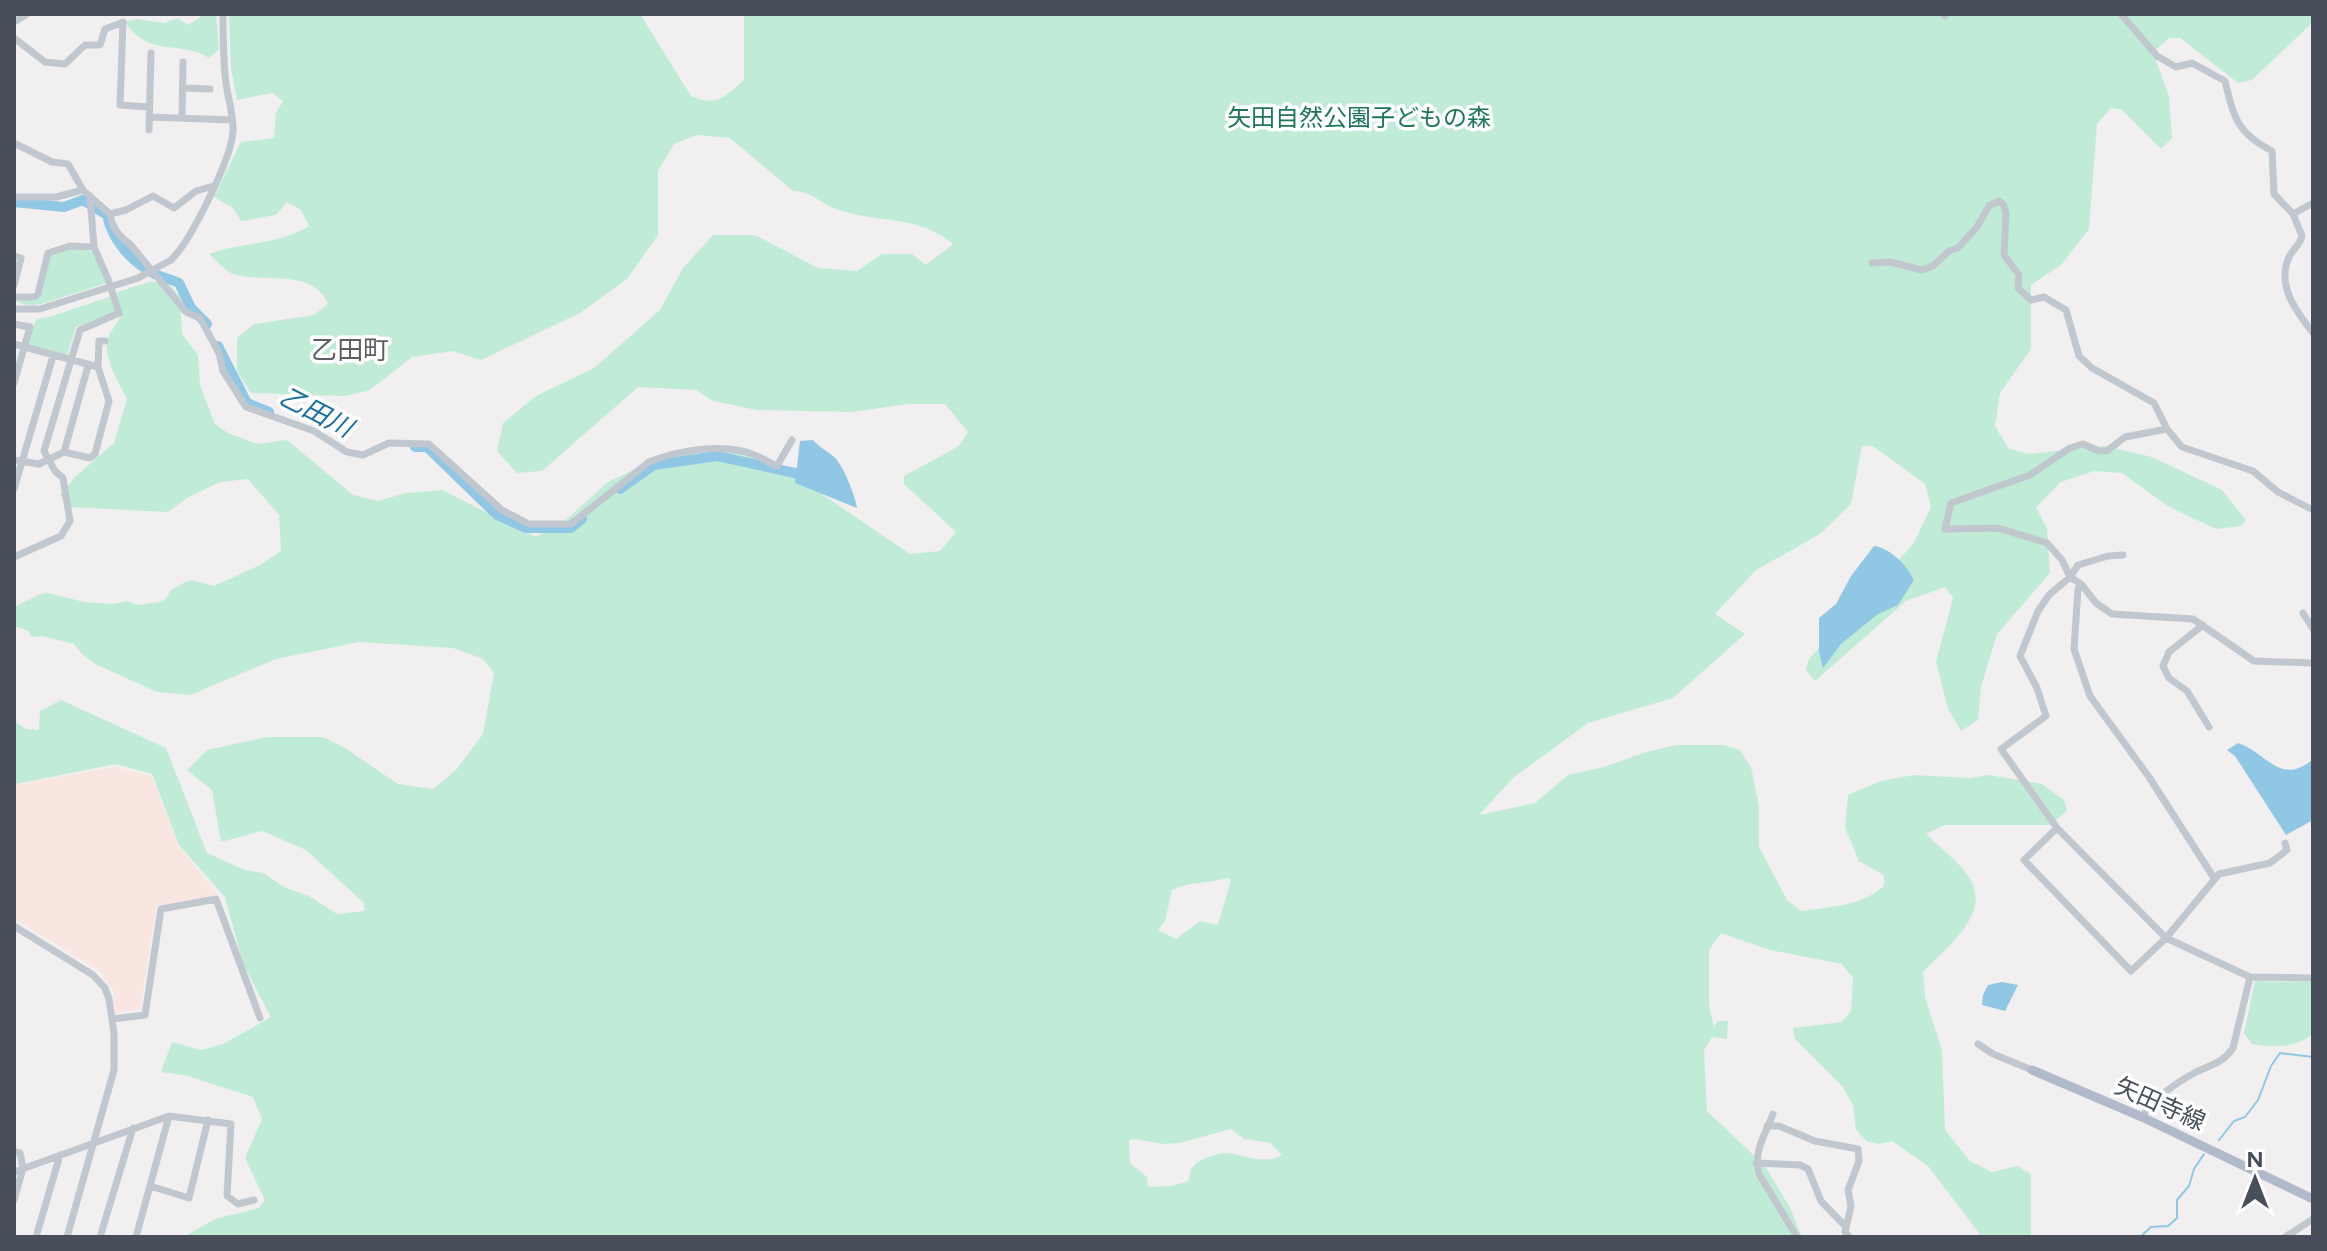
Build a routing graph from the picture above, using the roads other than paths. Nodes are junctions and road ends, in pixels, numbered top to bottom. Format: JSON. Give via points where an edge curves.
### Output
{"nodes":[{"id":1,"x":27,"y":14,"type":"edge"},
{"id":2,"x":223,"y":14,"type":"edge"},
{"id":3,"x":2121,"y":14,"type":"edge"},
{"id":4,"x":14,"y":22,"type":"edge"},
{"id":5,"x":14,"y":38,"type":"edge"},
{"id":6,"x":151,"y":53,"type":"dead end"},
{"id":7,"x":183,"y":62,"type":"dead end"},
{"id":8,"x":183,"y":88,"type":"junction"},
{"id":9,"x":210,"y":89,"type":"dead end"},
{"id":10,"x":149,"y":107,"type":"junction"},
{"id":11,"x":149,"y":117,"type":"junction"},
{"id":12,"x":182,"y":118,"type":"junction"},
{"id":13,"x":232,"y":120,"type":"junction"},
{"id":14,"x":149,"y":130,"type":"dead end"},
{"id":15,"x":14,"y":143,"type":"edge"},
{"id":16,"x":213,"y":186,"type":"junction"},
{"id":17,"x":14,"y":197,"type":"edge"},
{"id":18,"x":88,"y":198,"type":"junction"},
{"id":19,"x":2313,"y":203,"type":"edge"},
{"id":20,"x":110,"y":214,"type":"junction"},
{"id":21,"x":2293,"y":214,"type":"junction"},
{"id":22,"x":94,"y":247,"type":"junction"},
{"id":23,"x":14,"y":256,"type":"edge"},
{"id":24,"x":1872,"y":263,"type":"dead end"},
{"id":25,"x":14,"y":285,"type":"edge"},
{"id":26,"x":14,"y":297,"type":"edge"},
{"id":27,"x":14,"y":309,"type":"edge"},
{"id":28,"x":14,"y":324,"type":"edge"},
{"id":29,"x":2313,"y":333,"type":"edge"},
{"id":30,"x":105,"y":341,"type":"dead end"},
{"id":31,"x":14,"y":344,"type":"edge"},
{"id":32,"x":24,"y":348,"type":"junction"},
{"id":33,"x":53,"y":356,"type":"junction"},
{"id":34,"x":71,"y":361,"type":"junction"},
{"id":35,"x":88,"y":366,"type":"junction"},
{"id":36,"x":98,"y":367,"type":"junction"},
{"id":37,"x":14,"y":383,"type":"edge"},
{"id":38,"x":2167,"y":429,"type":"junction"},
{"id":39,"x":792,"y":440,"type":"dead end"},
{"id":40,"x":64,"y":452,"type":"junction"},
{"id":41,"x":18,"y":461,"type":"edge"},
{"id":42,"x":14,"y":489,"type":"edge"},
{"id":43,"x":2313,"y":510,"type":"edge"},
{"id":44,"x":2123,"y":555,"type":"dead end"},
{"id":45,"x":14,"y":557,"type":"edge"},
{"id":46,"x":2070,"y":577,"type":"junction"},
{"id":47,"x":2081,"y":584,"type":"junction"},
{"id":48,"x":2303,"y":613,"type":"dead end"},
{"id":49,"x":2203,"y":625,"type":"junction"},
{"id":50,"x":2313,"y":629,"type":"edge"},
{"id":51,"x":2313,"y":663,"type":"edge"},
{"id":52,"x":2209,"y":727,"type":"dead end"},
{"id":53,"x":2057,"y":828,"type":"junction"},
{"id":54,"x":2285,"y":843,"type":"dead end"},
{"id":55,"x":2214,"y":878,"type":"junction"},
{"id":56,"x":14,"y":926,"type":"edge"},
{"id":57,"x":2166,"y":938,"type":"junction"},
{"id":58,"x":2250,"y":977,"type":"junction"},
{"id":59,"x":2313,"y":978,"type":"edge"},
{"id":60,"x":260,"y":1018,"type":"dead end"},
{"id":61,"x":112,"y":1019,"type":"junction"},
{"id":62,"x":1978,"y":1044,"type":"dead end"},
{"id":63,"x":2032,"y":1070,"type":"joint"},
{"id":64,"x":1773,"y":1114,"type":"dead end"},
{"id":65,"x":169,"y":1116,"type":"junction"},
{"id":66,"x":2142,"y":1117,"type":"junction"},
{"id":67,"x":208,"y":1120,"type":"junction"},
{"id":68,"x":1767,"y":1126,"type":"junction"},
{"id":69,"x":133,"y":1128,"type":"junction"},
{"id":70,"x":95,"y":1141,"type":"junction"},
{"id":71,"x":14,"y":1151,"type":"edge"},
{"id":72,"x":60,"y":1155,"type":"junction"},
{"id":73,"x":1756,"y":1163,"type":"junction"},
{"id":74,"x":18,"y":1170,"type":"edge"},
{"id":75,"x":150,"y":1186,"type":"junction"},
{"id":76,"x":14,"y":1199,"type":"edge"},
{"id":77,"x":2313,"y":1199,"type":"edge"},
{"id":78,"x":254,"y":1200,"type":"dead end"},
{"id":79,"x":2313,"y":1219,"type":"edge"},
{"id":80,"x":1847,"y":1231,"type":"edge"},
{"id":81,"x":36,"y":1237,"type":"edge"},
{"id":82,"x":67,"y":1237,"type":"edge"},
{"id":83,"x":100,"y":1237,"type":"edge"},
{"id":84,"x":136,"y":1237,"type":"edge"},
{"id":85,"x":1797,"y":1237,"type":"edge"},
{"id":86,"x":2285,"y":1237,"type":"edge"}],
"edges":[{"from":1,"to":4,"type":"street"},
{"from":2,"to":13,"type":"street"},
{"from":3,"to":21,"type":"street","via":[[2157,56],[2176,67],[2192,63],[2225,81],[2240,126],[2250,139],[2272,151],[2274,194]]},
{"from":5,"to":10,"type":"street","via":[[45,62],[65,64],[85,45],[100,45],[105,29],[122,23],[120,105]]},
{"from":6,"to":10,"type":"street"},
{"from":7,"to":8,"type":"street"},
{"from":8,"to":9,"type":"street"},
{"from":8,"to":12,"type":"street"},
{"from":10,"to":11,"type":"street"},
{"from":11,"to":12,"type":"street"},
{"from":11,"to":14,"type":"street"},
{"from":12,"to":13,"type":"street"},
{"from":13,"to":16,"type":"street","via":[[229,151]]},
{"from":15,"to":18,"type":"street","via":[[68,164]]},
{"from":16,"to":20,"type":"street","via":[[174,208],[153,196]]},
{"from":16,"to":27,"type":"street","bridge":true,"via":[[189,237],[171,260],[138,278],[40,309]]},
{"from":17,"to":18,"type":"street"},
{"from":18,"to":20,"type":"street"},
{"from":18,"to":22,"type":"street"},
{"from":19,"to":21,"type":"street"},
{"from":20,"to":39,"type":"street","via":[[120,237],[186,312],[200,318],[246,407],[314,431],[347,452],[363,455],[389,443],[429,444],[502,510],[529,524],[571,524],[649,462],[664,456],[713,448],[744,451],[777,466]]},
{"from":21,"to":29,"type":"street","via":[[2302,236],[2288,259],[2286,285],[2296,312]]},
{"from":22,"to":26,"type":"street","via":[[52,251],[38,294]]},
{"from":22,"to":34,"type":"street","bridge":true,"via":[[119,313],[80,330]]},
{"from":23,"to":25,"type":"street","via":[[21,258]]},
{"from":24,"to":38,"type":"street","via":[[1922,270],[1933,266],[1958,248],[1989,206],[1999,201],[2006,213],[2004,255],[2019,275],[2018,288],[2031,300],[2044,297],[2066,310],[2079,356],[2154,403]]},
{"from":28,"to":32,"type":"street","via":[[30,327]]},
{"from":30,"to":36,"type":"street","via":[[97,348]]},
{"from":31,"to":32,"type":"street"},
{"from":32,"to":33,"type":"street"},
{"from":32,"to":37,"type":"street"},
{"from":33,"to":34,"type":"street"},
{"from":33,"to":41,"type":"street"},
{"from":34,"to":35,"type":"street"},
{"from":34,"to":45,"type":"street","via":[[44,451],[63,478],[70,521],[61,536]]},
{"from":35,"to":36,"type":"street"},
{"from":35,"to":40,"type":"street"},
{"from":36,"to":40,"type":"street","via":[[109,401],[95,454],[85,458]]},
{"from":38,"to":43,"type":"street","via":[[2182,447],[2253,471]]},
{"from":38,"to":46,"type":"street","via":[[2125,437],[2107,451],[2083,444],[2070,448],[2030,475],[1951,503],[1945,529],[2019,532],[2047,543]]},
{"from":40,"to":41,"type":"street","bridge":true,"via":[[39,464]]},
{"from":41,"to":42,"type":"street"},
{"from":44,"to":46,"type":"street","via":[[2078,565]]},
{"from":46,"to":47,"type":"street"},
{"from":46,"to":53,"type":"street","via":[[2038,611],[2020,656],[2046,716],[2001,749]]},
{"from":47,"to":49,"type":"street","via":[[2112,614],[2187,618]]},
{"from":47,"to":55,"type":"street","via":[[2074,649],[2090,696]]},
{"from":48,"to":50,"type":"street"},
{"from":49,"to":51,"type":"street","via":[[2254,661]]},
{"from":49,"to":52,"type":"street","via":[[2169,652],[2163,666],[2187,691]]},
{"from":53,"to":57,"type":"street"},
{"from":53,"to":57,"type":"street","via":[[2024,860],[2131,971]]},
{"from":54,"to":55,"type":"street","via":[[2287,850],[2270,863]]},
{"from":55,"to":57,"type":"street"},
{"from":56,"to":61,"type":"street","via":[[100,981]]},
{"from":57,"to":58,"type":"street"},
{"from":58,"to":59,"type":"street"},
{"from":58,"to":66,"type":"street","via":[[2227,1058],[2151,1102]]},
{"from":60,"to":61,"type":"street","via":[[216,899],[161,909],[145,1015]]},
{"from":61,"to":70,"type":"street","via":[[114,1070]]},
{"from":62,"to":63,"type":"street"},
{"from":63,"to":66,"type":"main road","name":"矢田寺線"},
{"from":64,"to":68,"type":"street"},
{"from":65,"to":67,"type":"street"},
{"from":65,"to":69,"type":"street"},
{"from":65,"to":75,"type":"street"},
{"from":66,"to":77,"type":"main road","name":"矢田寺線"},
{"from":67,"to":75,"type":"street","via":[[189,1198]]},
{"from":67,"to":78,"type":"street","via":[[231,1124],[227,1196],[238,1204]]},
{"from":68,"to":73,"type":"street"},
{"from":68,"to":80,"type":"street","via":[[1858,1149],[1848,1190]]},
{"from":69,"to":70,"type":"street"},
{"from":69,"to":83,"type":"street"},
{"from":70,"to":72,"type":"street"},
{"from":70,"to":82,"type":"street"},
{"from":71,"to":74,"type":"street","via":[[20,1153]]},
{"from":72,"to":74,"type":"street"},
{"from":72,"to":81,"type":"street"},
{"from":73,"to":80,"type":"street","via":[[1808,1169],[1821,1201]]},
{"from":73,"to":85,"type":"street"},
{"from":74,"to":76,"type":"street"},
{"from":75,"to":84,"type":"street"},
{"from":79,"to":86,"type":"street"}]}
